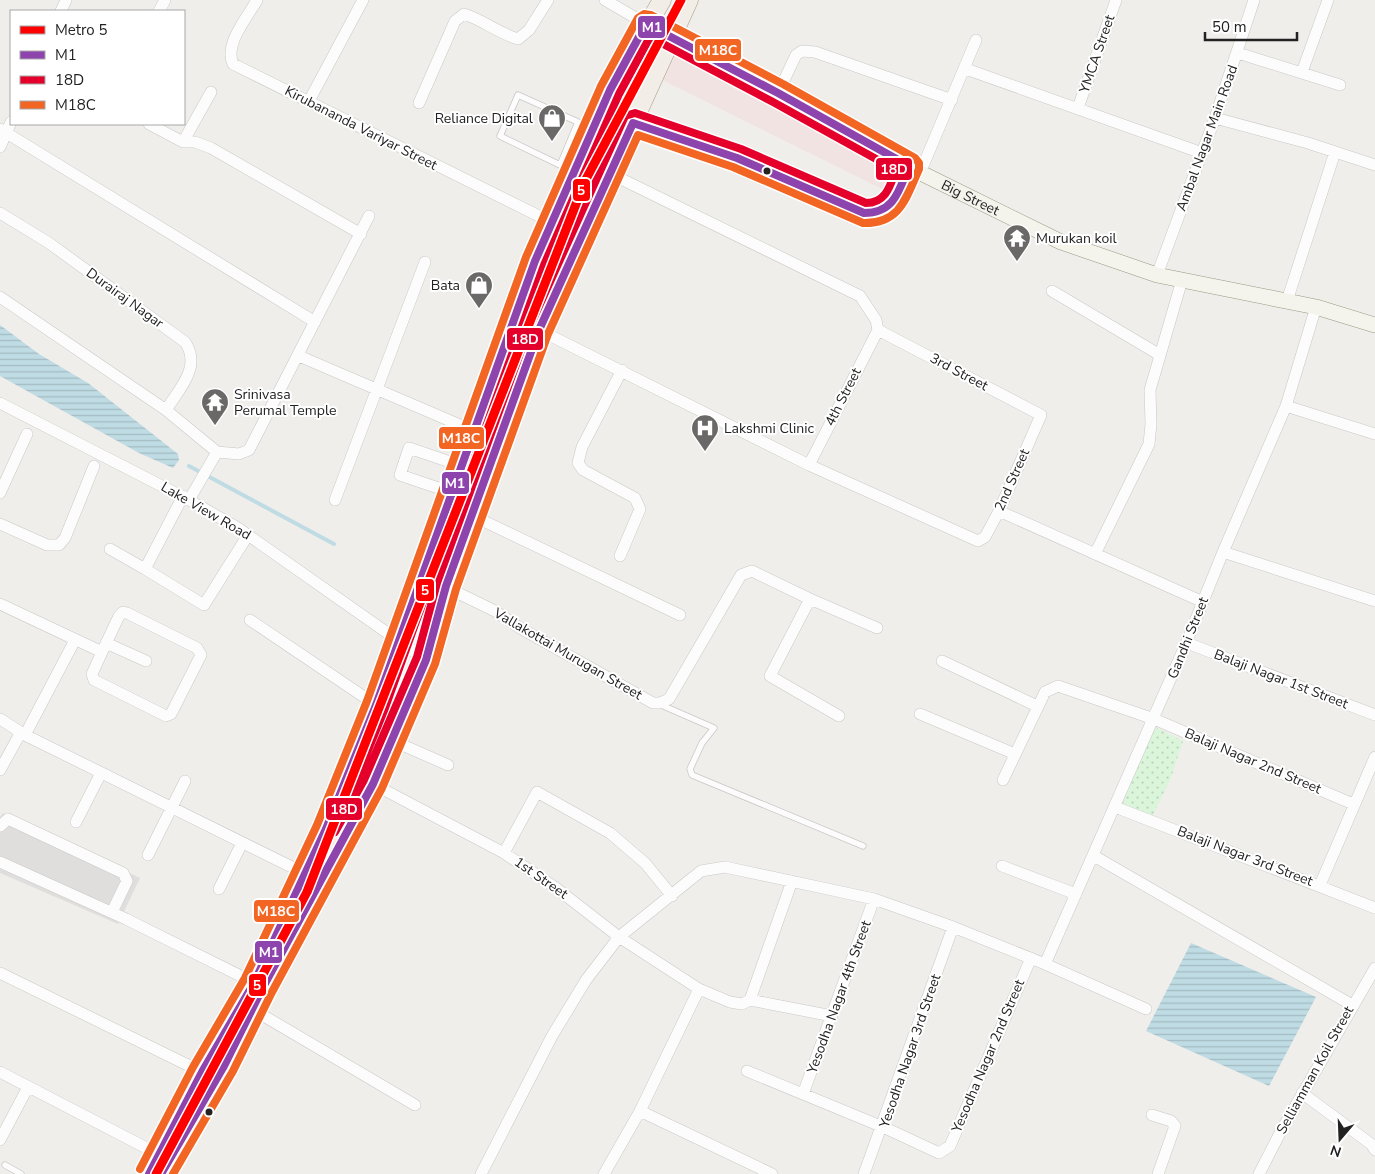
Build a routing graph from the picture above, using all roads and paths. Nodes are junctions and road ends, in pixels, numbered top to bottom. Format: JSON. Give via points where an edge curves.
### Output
{"nodes":[{"id":1,"x":257,"y":0,"type":"edge"},
{"id":2,"x":363,"y":0,"type":"edge"},
{"id":3,"x":548,"y":0,"type":"edge"},
{"id":4,"x":605,"y":0,"type":"edge"},
{"id":5,"x":662,"y":0,"type":"edge"},
{"id":6,"x":688,"y":0,"type":"edge"},
{"id":7,"x":1116,"y":0,"type":"edge"},
{"id":8,"x":1254,"y":0,"type":"edge"},
{"id":9,"x":1328,"y":0,"type":"edge"},
{"id":10,"x":646,"y":24,"type":"junction"},
{"id":11,"x":670,"y":37,"type":"junction"},
{"id":12,"x":976,"y":40,"type":"dead end"},
{"id":13,"x":1238,"y":53,"type":"junction"},
{"id":14,"x":966,"y":69,"type":"junction"},
{"id":15,"x":1302,"y":72,"type":"junction"},
{"id":16,"x":1340,"y":85,"type":"dead end"},
{"id":17,"x":210,"y":92,"type":"dead end"},
{"id":18,"x":778,"y":93,"type":"junction"},
{"id":19,"x":952,"y":100,"type":"junction"},
{"id":20,"x":310,"y":102,"type":"junction"},
{"id":21,"x":419,"y":103,"type":"dead end"},
{"id":22,"x":1078,"y":108,"type":"junction"},
{"id":23,"x":1215,"y":118,"type":"junction"},
{"id":24,"x":633,"y":122,"type":"junction"},
{"id":25,"x":151,"y":125,"type":"edge"},
{"id":26,"x":3,"y":132,"type":"edge"},
{"id":27,"x":183,"y":142,"type":"junction"},
{"id":28,"x":0,"y":147,"type":"edge"},
{"id":29,"x":1335,"y":152,"type":"junction"},
{"id":30,"x":1202,"y":153,"type":"junction"},
{"id":31,"x":574,"y":155,"type":"junction"},
{"id":32,"x":1375,"y":165,"type":"edge"},
{"id":33,"x":914,"y":170,"type":"junction"},
{"id":34,"x":611,"y":174,"type":"junction"},
{"id":35,"x":0,"y":213,"type":"edge"},
{"id":36,"x":369,"y":216,"type":"dead end"},
{"id":37,"x":553,"y":223,"type":"junction"},
{"id":38,"x":361,"y":234,"type":"junction"},
{"id":39,"x":425,"y":262,"type":"dead end"},
{"id":40,"x":1158,"y":275,"type":"junction"},
{"id":41,"x":1182,"y":280,"type":"junction"},
{"id":42,"x":1052,"y":291,"type":"dead end"},
{"id":43,"x":0,"y":297,"type":"edge"},
{"id":44,"x":1287,"y":301,"type":"junction"},
{"id":45,"x":1316,"y":307,"type":"junction"},
{"id":46,"x":315,"y":322,"type":"junction"},
{"id":47,"x":1375,"y":325,"type":"edge"},
{"id":48,"x":539,"y":330,"type":"junction"},
{"id":49,"x":878,"y":330,"type":"junction"},
{"id":50,"x":1160,"y":355,"type":"junction"},
{"id":51,"x":299,"y":356,"type":"junction"},
{"id":52,"x":622,"y":370,"type":"junction"},
{"id":53,"x":378,"y":389,"type":"junction"},
{"id":54,"x":0,"y":403,"type":"edge"},
{"id":55,"x":1286,"y":406,"type":"junction"},
{"id":56,"x":166,"y":410,"type":"junction"},
{"id":57,"x":1041,"y":415,"type":"joint"},
{"id":58,"x":474,"y":431,"type":"junction"},
{"id":59,"x":27,"y":434,"type":"dead end"},
{"id":60,"x":1375,"y":434,"type":"edge"},
{"id":61,"x":214,"y":455,"type":"junction"},
{"id":62,"x":809,"y":465,"type":"junction"},
{"id":63,"x":94,"y":466,"type":"dead end"},
{"id":64,"x":462,"y":466,"type":"junction"},
{"id":65,"x":0,"y":493,"type":"edge"},
{"id":66,"x":453,"y":493,"type":"junction"},
{"id":67,"x":188,"y":495,"type":"junction"},
{"id":68,"x":335,"y":500,"type":"dead end"},
{"id":69,"x":998,"y":511,"type":"junction"},
{"id":70,"x":471,"y":516,"type":"junction"},
{"id":71,"x":0,"y":524,"type":"edge"},
{"id":72,"x":248,"y":535,"type":"junction"},
{"id":73,"x":110,"y":549,"type":"dead end"},
{"id":74,"x":1223,"y":552,"type":"junction"},
{"id":75,"x":1095,"y":554,"type":"junction"},
{"id":76,"x":620,"y":556,"type":"dead end"},
{"id":77,"x":145,"y":569,"type":"junction"},
{"id":78,"x":423,"y":576,"type":"junction"},
{"id":79,"x":446,"y":586,"type":"junction"},
{"id":80,"x":810,"y":599,"type":"junction"},
{"id":81,"x":1375,"y":601,"type":"edge"},
{"id":82,"x":1203,"y":602,"type":"junction"},
{"id":83,"x":0,"y":604,"type":"edge"},
{"id":84,"x":680,"y":615,"type":"dead end"},
{"id":85,"x":250,"y":620,"type":"dead end"},
{"id":86,"x":877,"y":628,"type":"dead end"},
{"id":87,"x":75,"y":640,"type":"junction"},
{"id":88,"x":398,"y":642,"type":"junction"},
{"id":89,"x":1187,"y":643,"type":"junction"},
{"id":90,"x":104,"y":647,"type":"junction"},
{"id":91,"x":426,"y":660,"type":"junction"},
{"id":92,"x":146,"y":661,"type":"dead end"},
{"id":93,"x":942,"y":661,"type":"dead end"},
{"id":94,"x":657,"y":703,"type":"junction"},
{"id":95,"x":376,"y":705,"type":"junction"},
{"id":96,"x":1037,"y":706,"type":"junction"},
{"id":97,"x":920,"y":714,"type":"dead end"},
{"id":98,"x":1375,"y":715,"type":"edge"},
{"id":99,"x":840,"y":716,"type":"dead end"},
{"id":100,"x":0,"y":719,"type":"edge"},
{"id":101,"x":1154,"y":719,"type":"junction"},
{"id":102,"x":23,"y":734,"type":"junction"},
{"id":103,"x":391,"y":740,"type":"junction"},
{"id":104,"x":1015,"y":754,"type":"junction"},
{"id":105,"x":1375,"y":757,"type":"edge"},
{"id":106,"x":354,"y":761,"type":"junction"},
{"id":107,"x":448,"y":766,"type":"dead end"},
{"id":108,"x":0,"y":770,"type":"edge"},
{"id":109,"x":101,"y":773,"type":"junction"},
{"id":110,"x":1003,"y":780,"type":"dead end"},
{"id":111,"x":184,"y":781,"type":"dead end"},
{"id":112,"x":373,"y":784,"type":"junction"},
{"id":113,"x":1353,"y":804,"type":"junction"},
{"id":114,"x":1115,"y":807,"type":"junction"},
{"id":115,"x":172,"y":808,"type":"junction"},
{"id":116,"x":76,"y":822,"type":"dead end"},
{"id":117,"x":0,"y":826,"type":"edge"},
{"id":118,"x":242,"y":843,"type":"junction"},
{"id":119,"x":863,"y":846,"type":"dead end"},
{"id":120,"x":504,"y":853,"type":"junction"},
{"id":121,"x":148,"y":855,"type":"dead end"},
{"id":122,"x":1094,"y":856,"type":"junction"},
{"id":123,"x":0,"y":862,"type":"edge"},
{"id":124,"x":1002,"y":866,"type":"dead end"},
{"id":125,"x":306,"y":874,"type":"junction"},
{"id":126,"x":792,"y":881,"type":"junction"},
{"id":127,"x":1320,"y":885,"type":"junction"},
{"id":128,"x":219,"y":889,"type":"dead end"},
{"id":129,"x":1076,"y":894,"type":"junction"},
{"id":130,"x":672,"y":896,"type":"junction"},
{"id":131,"x":874,"y":899,"type":"junction"},
{"id":132,"x":1375,"y":908,"type":"edge"},
{"id":133,"x":112,"y":912,"type":"junction"},
{"id":134,"x":953,"y":927,"type":"junction"},
{"id":135,"x":619,"y":937,"type":"junction"},
{"id":136,"x":1031,"y":958,"type":"junction"},
{"id":137,"x":1045,"y":964,"type":"junction"},
{"id":138,"x":1375,"y":968,"type":"edge"},
{"id":139,"x":0,"y":973,"type":"edge"},
{"id":140,"x":258,"y":985,"type":"junction"},
{"id":141,"x":698,"y":989,"type":"junction"},
{"id":142,"x":750,"y":1000,"type":"junction"},
{"id":143,"x":1352,"y":1005,"type":"junction"},
{"id":144,"x":252,"y":1009,"type":"junction"},
{"id":145,"x":1146,"y":1009,"type":"dead end"},
{"id":146,"x":832,"y":1016,"type":"junction"},
{"id":147,"x":748,"y":1071,"type":"dead end"},
{"id":148,"x":0,"y":1072,"type":"edge"},
{"id":149,"x":202,"y":1072,"type":"junction"},
{"id":150,"x":28,"y":1087,"type":"junction"},
{"id":151,"x":1302,"y":1093,"type":"junction"},
{"id":152,"x":803,"y":1094,"type":"junction"},
{"id":153,"x":415,"y":1105,"type":"dead end"},
{"id":154,"x":640,"y":1112,"type":"junction"},
{"id":155,"x":1152,"y":1115,"type":"dead end"},
{"id":156,"x":883,"y":1127,"type":"junction"},
{"id":157,"x":0,"y":1140,"type":"edge"},
{"id":158,"x":1375,"y":1150,"type":"edge"},
{"id":159,"x":160,"y":1155,"type":"junction"},
{"id":160,"x":5,"y":1165,"type":"dead end"},
{"id":161,"x":753,"y":1170,"type":"edge"},
{"id":162,"x":21,"y":1174,"type":"edge"},
{"id":163,"x":149,"y":1174,"type":"edge"},
{"id":164,"x":161,"y":1174,"type":"edge"},
{"id":165,"x":480,"y":1174,"type":"edge"},
{"id":166,"x":604,"y":1174,"type":"edge"},
{"id":167,"x":772,"y":1174,"type":"edge"},
{"id":168,"x":864,"y":1174,"type":"edge"},
{"id":169,"x":1158,"y":1174,"type":"edge"},
{"id":170,"x":1259,"y":1174,"type":"edge"}],
"edges":[{"from":1,"to":20,"type":"street","name":"Kirubananda Variyar Street","via":[[231,46],[233,64]]},
{"from":2,"to":20,"type":"street"},
{"from":3,"to":21,"type":"street","via":[[529,30],[518,39],[464,14],[455,20]]},
{"from":4,"to":10,"type":"street"},
{"from":5,"to":10,"type":"main road"},
{"from":6,"to":11,"type":"main road"},
{"from":7,"to":22,"type":"street","name":"YMCA Street"},
{"from":8,"to":13,"type":"street","name":"Ambal Nagar Main Road"},
{"from":9,"to":15,"type":"street"},
{"from":10,"to":11,"type":"street","name":"Big Street"},
{"from":10,"to":31,"type":"main road"},
{"from":11,"to":18,"type":"street","name":"Big Street"},
{"from":11,"to":24,"type":"main road"},
{"from":12,"to":14,"type":"street"},
{"from":13,"to":15,"type":"street"},
{"from":13,"to":23,"type":"street","name":"Ambal Nagar Main Road"},
{"from":14,"to":19,"type":"street"},
{"from":14,"to":22,"type":"street"},
{"from":15,"to":16,"type":"street"},
{"from":17,"to":27,"type":"street"},
{"from":18,"to":19,"type":"street","via":[[796,55],[802,51],[815,52]]},
{"from":18,"to":33,"type":"street","name":"Big Street"},
{"from":19,"to":33,"type":"street"},
{"from":20,"to":37,"type":"street","name":"Kirubananda Variyar Street"},
{"from":22,"to":30,"type":"street"},
{"from":23,"to":29,"type":"street"},
{"from":23,"to":30,"type":"street","name":"Ambal Nagar Main Road"},
{"from":24,"to":33,"type":"lane","via":[[737,158],[864,213],[877,215],[889,208]]},
{"from":24,"to":34,"type":"main road"},
{"from":25,"to":27,"type":"street"},
{"from":26,"to":28,"type":"street"},
{"from":26,"to":46,"type":"street"},
{"from":27,"to":38,"type":"street","via":[[195,142],[211,148]]},
{"from":29,"to":32,"type":"street"},
{"from":29,"to":44,"type":"street"},
{"from":30,"to":40,"type":"street","name":"Ambal Nagar Main Road"},
{"from":31,"to":31,"type":"lane","via":[[560,165],[500,136],[518,95],[578,122]]},
{"from":31,"to":37,"type":"main road"},
{"from":33,"to":40,"type":"street","name":"Big Street","via":[[1061,242]]},
{"from":34,"to":48,"type":"main road"},
{"from":34,"to":49,"type":"street","via":[[860,296],[876,320]]},
{"from":35,"to":56,"type":"street","name":"Durairaj Nagar","via":[[49,243],[185,342],[193,359],[191,370]]},
{"from":36,"to":38,"type":"street"},
{"from":37,"to":58,"type":"main road","via":[[535,261]]},
{"from":38,"to":46,"type":"street"},
{"from":39,"to":53,"type":"street"},
{"from":40,"to":41,"type":"street","name":"Big Street"},
{"from":41,"to":44,"type":"street","name":"Big Street"},
{"from":41,"to":50,"type":"street"},
{"from":42,"to":50,"type":"street"},
{"from":43,"to":56,"type":"street"},
{"from":44,"to":45,"type":"street","name":"Big Street"},
{"from":45,"to":47,"type":"street","name":"Big Street"},
{"from":45,"to":55,"type":"street","name":"Gandhi Street"},
{"from":46,"to":51,"type":"street"},
{"from":48,"to":52,"type":"street"},
{"from":48,"to":70,"type":"main road"},
{"from":49,"to":57,"type":"street","name":"3rd Street"},
{"from":49,"to":62,"type":"street","name":"4th Street"},
{"from":50,"to":75,"type":"street","via":[[1150,390],[1148,444]]},
{"from":51,"to":53,"type":"street"},
{"from":51,"to":61,"type":"street","via":[[249,450],[239,454]]},
{"from":52,"to":62,"type":"street"},
{"from":52,"to":76,"type":"street","via":[[582,447],[578,463],[583,470],[635,498],[639,504],[640,509]]},
{"from":53,"to":58,"type":"street"},
{"from":53,"to":68,"type":"street"},
{"from":54,"to":67,"type":"street","name":"Lake View Road"},
{"from":55,"to":60,"type":"street"},
{"from":55,"to":74,"type":"street","name":"Gandhi Street"},
{"from":56,"to":61,"type":"street"},
{"from":57,"to":69,"type":"street","name":"2nd Street"},
{"from":58,"to":64,"type":"main road"},
{"from":59,"to":65,"type":"street"},
{"from":61,"to":67,"type":"street"},
{"from":62,"to":69,"type":"street","name":"2nd Street","via":[[978,541],[985,537]]},
{"from":63,"to":71,"type":"street","via":[[65,538],[59,545],[47,544]]},
{"from":64,"to":66,"type":"main road"},
{"from":64,"to":66,"type":"street","via":[[409,448],[400,475]]},
{"from":66,"to":78,"type":"main road"},
{"from":67,"to":72,"type":"street","name":"Lake View Road"},
{"from":67,"to":77,"type":"street"},
{"from":69,"to":75,"type":"street"},
{"from":70,"to":79,"type":"main road"},
{"from":70,"to":84,"type":"street"},
{"from":72,"to":77,"type":"street","via":[[204,605]]},
{"from":72,"to":88,"type":"street","name":"Lake View Road"},
{"from":73,"to":77,"type":"street"},
{"from":74,"to":81,"type":"street"},
{"from":74,"to":82,"type":"street","name":"Gandhi Street"},
{"from":75,"to":82,"type":"street"},
{"from":78,"to":79,"type":"street","name":"Vallakottai Murugan Street"},
{"from":78,"to":88,"type":"main road"},
{"from":79,"to":91,"type":"main road"},
{"from":79,"to":94,"type":"street","name":"Vallakottai Murugan Street"},
{"from":80,"to":86,"type":"street","name":"Vallakottai Murugan Street"},
{"from":80,"to":94,"type":"street","name":"Vallakottai Murugan Street","via":[[752,571],[741,575],[669,699]]},
{"from":80,"to":99,"type":"street","via":[[770,676]]},
{"from":82,"to":89,"type":"street","name":"Gandhi Street"},
{"from":83,"to":87,"type":"street"},
{"from":85,"to":95,"type":"street"},
{"from":87,"to":90,"type":"street"},
{"from":87,"to":102,"type":"street"},
{"from":88,"to":91,"type":"street","name":"Lake View Road"},
{"from":88,"to":95,"type":"main road"},
{"from":89,"to":98,"type":"street","name":"Balaji Nagar 1st Street"},
{"from":89,"to":101,"type":"street","name":"Gandhi Street"},
{"from":90,"to":90,"type":"street","via":[[92,674],[94,680],[161,716],[171,714],[201,655],[198,648],[123,612]]},
{"from":90,"to":92,"type":"street"},
{"from":91,"to":103,"type":"main road"},
{"from":93,"to":96,"type":"street"},
{"from":94,"to":119,"type":"lane","via":[[714,728],[702,743],[690,768],[692,775]]},
{"from":95,"to":106,"type":"main road"},
{"from":96,"to":101,"type":"street","name":"Balaji Nagar 2nd Street","via":[[1045,692],[1058,686]]},
{"from":96,"to":104,"type":"street","name":"Balaji Nagar 2nd Street"},
{"from":97,"to":104,"type":"street"},
{"from":100,"to":102,"type":"street"},
{"from":101,"to":113,"type":"street","name":"Balaji Nagar 2nd Street"},
{"from":101,"to":114,"type":"street","name":"Gandhi Street"},
{"from":102,"to":108,"type":"street"},
{"from":102,"to":109,"type":"street"},
{"from":103,"to":107,"type":"street"},
{"from":103,"to":112,"type":"main road"},
{"from":104,"to":110,"type":"street","name":"Balaji Nagar 2nd Street"},
{"from":105,"to":113,"type":"street"},
{"from":106,"to":112,"type":"street"},
{"from":106,"to":125,"type":"main road"},
{"from":109,"to":115,"type":"street"},
{"from":109,"to":116,"type":"street"},
{"from":111,"to":115,"type":"street"},
{"from":112,"to":120,"type":"street","name":"1st Street"},
{"from":112,"to":140,"type":"main road"},
{"from":113,"to":127,"type":"street"},
{"from":114,"to":122,"type":"street","name":"Gandhi Street"},
{"from":114,"to":127,"type":"street","name":"Balaji Nagar 3rd Street"},
{"from":115,"to":118,"type":"street"},
{"from":115,"to":121,"type":"street"},
{"from":117,"to":133,"type":"street","via":[[8,819],[123,873],[127,881]]},
{"from":118,"to":125,"type":"street"},
{"from":118,"to":128,"type":"street"},
{"from":120,"to":130,"type":"street","via":[[536,792],[610,833],[645,863]]},
{"from":120,"to":135,"type":"street","name":"1st Street"},
{"from":122,"to":129,"type":"street","name":"Gandhi Street"},
{"from":122,"to":143,"type":"street"},
{"from":123,"to":133,"type":"street"},
{"from":124,"to":129,"type":"street"},
{"from":125,"to":140,"type":"main road"},
{"from":126,"to":130,"type":"street","via":[[725,867],[700,871]]},
{"from":126,"to":131,"type":"street"},
{"from":126,"to":142,"type":"street"},
{"from":127,"to":132,"type":"street","name":"Balaji Nagar 3rd Street"},
{"from":129,"to":137,"type":"street","name":"Gandhi Street"},
{"from":130,"to":135,"type":"street"},
{"from":131,"to":134,"type":"street"},
{"from":131,"to":146,"type":"street","name":"Yesodha Nagar 4th Street"},
{"from":133,"to":140,"type":"street"},
{"from":134,"to":136,"type":"street"},
{"from":134,"to":156,"type":"street","name":"Yesodha Nagar 3rd Street"},
{"from":135,"to":141,"type":"street","name":"1st Street"},
{"from":135,"to":165,"type":"street","via":[[586,980],[552,1036]]},
{"from":136,"to":137,"type":"street"},
{"from":136,"to":156,"type":"street","name":"Yesodha Nagar 2nd Street","via":[[950,1146],[939,1153]]},
{"from":137,"to":145,"type":"street"},
{"from":138,"to":143,"type":"street","name":"Selliamman Koil Street"},
{"from":139,"to":149,"type":"street"},
{"from":140,"to":144,"type":"main road"},
{"from":140,"to":149,"type":"main road"},
{"from":141,"to":142,"type":"street","name":"1st Street","via":[[730,1002],[742,1004]]},
{"from":141,"to":154,"type":"street"},
{"from":142,"to":146,"type":"street","name":"1st Street"},
{"from":143,"to":151,"type":"street","name":"Selliamman Koil Street"},
{"from":144,"to":153,"type":"street"},
{"from":144,"to":164,"type":"main road","via":[[224,1066]]},
{"from":146,"to":152,"type":"street","name":"Yesodha Nagar 4th Street"},
{"from":147,"to":152,"type":"street"},
{"from":148,"to":150,"type":"street"},
{"from":149,"to":159,"type":"main road"},
{"from":150,"to":157,"type":"street"},
{"from":150,"to":159,"type":"street"},
{"from":151,"to":158,"type":"street"},
{"from":151,"to":170,"type":"street","name":"Selliamman Koil Street"},
{"from":152,"to":156,"type":"street"},
{"from":154,"to":161,"type":"street"},
{"from":154,"to":166,"type":"street"},
{"from":155,"to":169,"type":"street","via":[[1171,1121],[1175,1126]]},
{"from":156,"to":168,"type":"street","name":"Yesodha Nagar 3rd Street"},
{"from":159,"to":163,"type":"main road"},
{"from":160,"to":162,"type":"lane"},
{"from":161,"to":167,"type":"street"}]}
